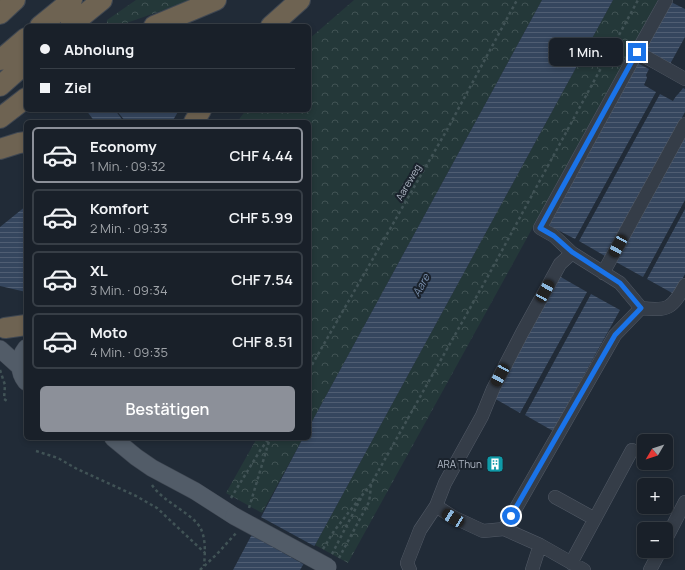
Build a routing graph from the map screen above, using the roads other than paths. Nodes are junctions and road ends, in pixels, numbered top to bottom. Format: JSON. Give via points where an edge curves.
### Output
{"nodes":[{"id":1,"x":15,"y":0,"type":"edge"},
{"id":2,"x":72,"y":0,"type":"edge"},
{"id":3,"x":102,"y":0,"type":"edge"},
{"id":4,"x":216,"y":0,"type":"edge"},
{"id":5,"x":666,"y":0,"type":"edge"},
{"id":6,"x":298,"y":3,"type":"edge"},
{"id":7,"x":0,"y":14,"type":"edge"},
{"id":8,"x":42,"y":24,"type":"edge"},
{"id":9,"x":72,"y":24,"type":"edge"},
{"id":10,"x":159,"y":24,"type":"edge"},
{"id":11,"x":273,"y":24,"type":"edge"},
{"id":12,"x":24,"y":40,"type":"edge"},
{"id":13,"x":637,"y":52,"type":"junction"},
{"id":14,"x":0,"y":60,"type":"edge"},
{"id":15,"x":24,"y":65,"type":"edge"},
{"id":16,"x":685,"y":79,"type":"edge"},
{"id":17,"x":0,"y":86,"type":"edge"},
{"id":18,"x":24,"y":100,"type":"edge"},
{"id":19,"x":0,"y":118,"type":"edge"},
{"id":20,"x":685,"y":124,"type":"edge"},
{"id":21,"x":24,"y":142,"type":"edge"},
{"id":22,"x":0,"y":149,"type":"edge"},
{"id":23,"x":572,"y":252,"type":"junction"},
{"id":24,"x":603,"y":273,"type":"junction"},
{"id":25,"x":685,"y":285,"type":"edge"},
{"id":26,"x":641,"y":308,"type":"junction"},
{"id":27,"x":24,"y":325,"type":"edge"},
{"id":28,"x":2,"y":327,"type":"edge"},
{"id":29,"x":24,"y":337,"type":"edge"},
{"id":30,"x":0,"y":349,"type":"edge"},
{"id":31,"x":24,"y":352,"type":"edge"},
{"id":32,"x":23,"y":375,"type":"edge"},
{"id":33,"x":108,"y":442,"type":"edge"},
{"id":34,"x":632,"y":450,"type":"dead end"},
{"id":35,"x":555,"y":496,"type":"dead end"},
{"id":36,"x":685,"y":502,"type":"edge"},
{"id":37,"x":436,"y":506,"type":"junction"},
{"id":38,"x":595,"y":519,"type":"junction"},
{"id":39,"x":673,"y":525,"type":"edge"},
{"id":40,"x":504,"y":528,"type":"junction"},
{"id":41,"x":540,"y":545,"type":"junction"},
{"id":42,"x":656,"y":558,"type":"edge"},
{"id":43,"x":329,"y":563,"type":"edge"},
{"id":44,"x":571,"y":563,"type":"junction"},
{"id":45,"x":410,"y":570,"type":"edge"},
{"id":46,"x":532,"y":570,"type":"edge"},
{"id":47,"x":584,"y":570,"type":"edge"},
{"id":48,"x":650,"y":570,"type":"edge"}],
"edges":[{"from":1,"to":7,"type":"highway"},
{"from":2,"to":8,"type":"highway"},
{"from":3,"to":9,"type":"highway"},
{"from":4,"to":10,"type":"highway"},
{"from":5,"to":13,"type":"street"},
{"from":6,"to":11,"type":"highway"},
{"from":12,"to":14,"type":"highway"},
{"from":13,"to":16,"type":"street"},
{"from":13,"to":23,"type":"street","via":[[540,228]]},
{"from":15,"to":17,"type":"highway"},
{"from":18,"to":19,"type":"highway"},
{"from":20,"to":24,"type":"street"},
{"from":21,"to":22,"type":"highway"},
{"from":23,"to":24,"type":"street"},
{"from":23,"to":37,"type":"street","via":[[560,264],[522,333],[482,416],[445,483]]},
{"from":24,"to":26,"type":"street","via":[[620,283]]},
{"from":25,"to":26,"type":"street","via":[[670,307]]},
{"from":26,"to":40,"type":"street","via":[[615,335]]},
{"from":27,"to":28,"type":"highway"},
{"from":28,"to":29,"type":"main road"},
{"from":30,"to":32,"type":"main road"},
{"from":31,"to":32,"type":"main road","via":[[20,359]]},
{"from":33,"to":43,"type":"main road","bridge":true,"via":[[229,513]]},
{"from":34,"to":38,"type":"street"},
{"from":35,"to":38,"type":"street"},
{"from":36,"to":39,"type":"street"},
{"from":37,"to":40,"type":"street","via":[[453,518],[483,531]]},
{"from":37,"to":45,"type":"street","via":[[420,530],[407,562]]},
{"from":38,"to":44,"type":"street"},
{"from":40,"to":41,"type":"street"},
{"from":41,"to":44,"type":"street"},
{"from":41,"to":46,"type":"street"},
{"from":42,"to":48,"type":"street"},
{"from":44,"to":47,"type":"street"}]}
